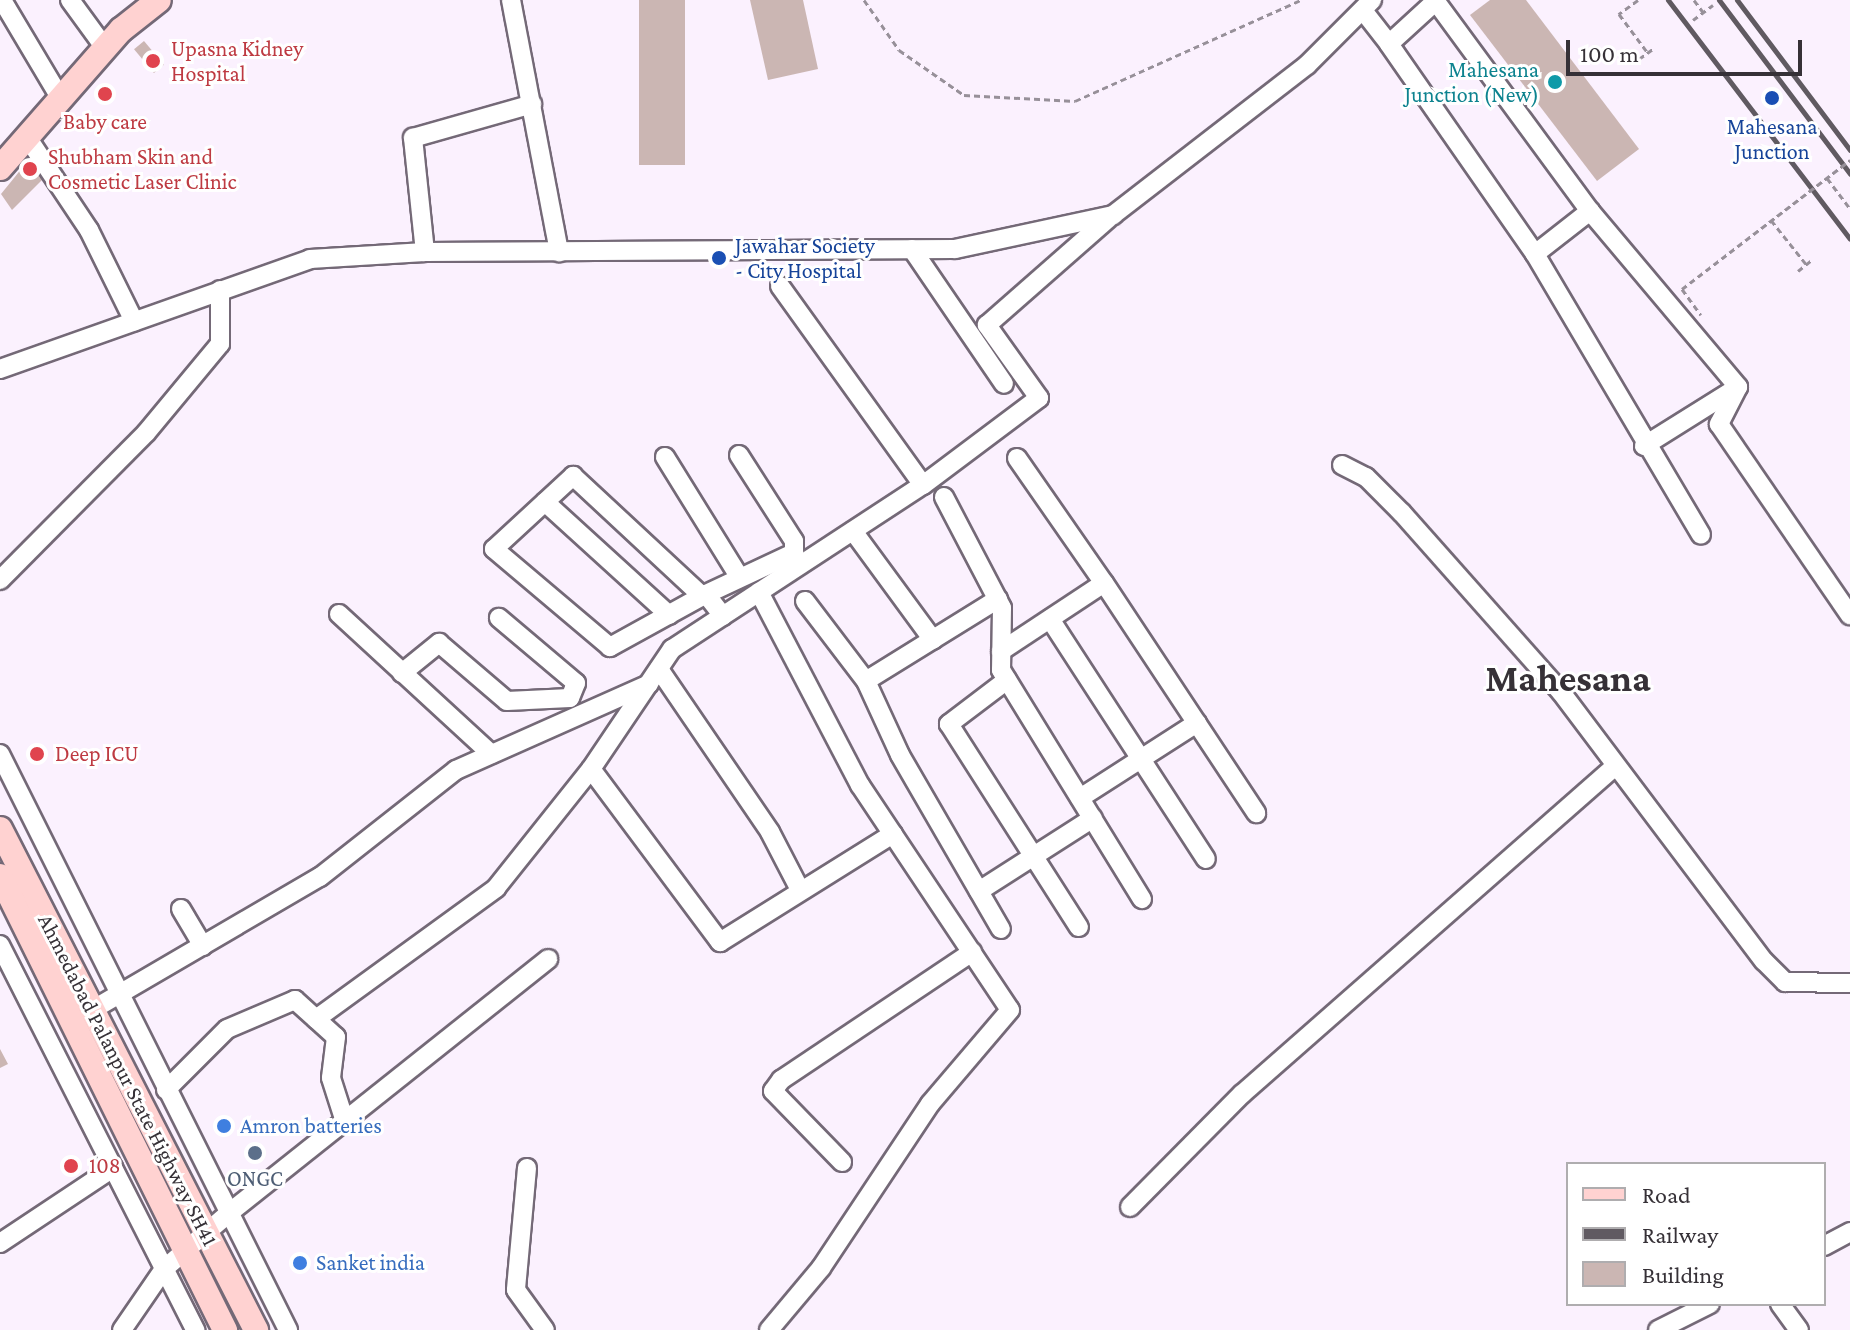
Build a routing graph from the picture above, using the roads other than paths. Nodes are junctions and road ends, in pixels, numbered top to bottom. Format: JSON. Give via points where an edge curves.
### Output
{"nodes":[{"id":1,"x":2,"y":0,"type":"edge"},
{"id":2,"x":70,"y":0,"type":"edge"},
{"id":3,"x":159,"y":0,"type":"edge"},
{"id":4,"x":511,"y":0,"type":"edge"},
{"id":5,"x":1437,"y":1,"type":"edge"},
{"id":6,"x":1368,"y":6,"type":"edge"},
{"id":7,"x":1389,"y":44,"type":"junction"},
{"id":8,"x":105,"y":48,"type":"junction"},
{"id":9,"x":61,"y":99,"type":"junction"},
{"id":10,"x":532,"y":104,"type":"junction"},
{"id":11,"x":27,"y":137,"type":"junction"},
{"id":12,"x":0,"y":168,"type":"edge"},
{"id":13,"x":1590,"y":211,"type":"junction"},
{"id":14,"x":1113,"y":215,"type":"junction"},
{"id":15,"x":912,"y":249,"type":"junction"},
{"id":16,"x":425,"y":252,"type":"junction"},
{"id":17,"x":559,"y":252,"type":"junction"},
{"id":18,"x":1535,"y":254,"type":"junction"},
{"id":19,"x":780,"y":286,"type":"dead end"},
{"id":20,"x":220,"y":290,"type":"junction"},
{"id":21,"x":134,"y":321,"type":"junction"},
{"id":22,"x":0,"y":369,"type":"edge"},
{"id":23,"x":1004,"y":384,"type":"dead end"},
{"id":24,"x":1738,"y":387,"type":"junction"},
{"id":25,"x":1644,"y":446,"type":"junction"},
{"id":26,"x":739,"y":455,"type":"dead end"},
{"id":27,"x":665,"y":457,"type":"dead end"},
{"id":28,"x":1017,"y":458,"type":"dead end"},
{"id":29,"x":1342,"y":465,"type":"dead end"},
{"id":30,"x":923,"y":485,"type":"junction"},
{"id":31,"x":944,"y":497,"type":"dead end"},
{"id":32,"x":545,"y":502,"type":"junction"},
{"id":33,"x":853,"y":531,"type":"junction"},
{"id":34,"x":1701,"y":535,"type":"dead end"},
{"id":35,"x":740,"y":578,"type":"junction"},
{"id":36,"x":0,"y":580,"type":"edge"},
{"id":37,"x":1104,"y":583,"type":"junction"},
{"id":38,"x":759,"y":592,"type":"junction"},
{"id":39,"x":706,"y":594,"type":"junction"},
{"id":40,"x":998,"y":599,"type":"junction"},
{"id":41,"x":805,"y":601,"type":"dead end"},
{"id":42,"x":339,"y":614,"type":"dead end"},
{"id":43,"x":669,"y":615,"type":"junction"},
{"id":44,"x":1850,"y":615,"type":"edge"},
{"id":45,"x":723,"y":616,"type":"junction"},
{"id":46,"x":499,"y":618,"type":"dead end"},
{"id":47,"x":1050,"y":619,"type":"junction"},
{"id":48,"x":933,"y":640,"type":"junction"},
{"id":49,"x":1001,"y":651,"type":"junction"},
{"id":50,"x":402,"y":673,"type":"junction"},
{"id":51,"x":654,"y":676,"type":"junction"},
{"id":52,"x":1007,"y":680,"type":"junction"},
{"id":53,"x":866,"y":681,"type":"junction"},
{"id":54,"x":1197,"y":723,"type":"junction"},
{"id":55,"x":0,"y":754,"type":"edge"},
{"id":56,"x":491,"y":754,"type":"junction"},
{"id":57,"x":1141,"y":759,"type":"junction"},
{"id":58,"x":1613,"y":768,"type":"junction"},
{"id":59,"x":591,"y":769,"type":"junction"},
{"id":60,"x":1080,"y":798,"type":"junction"},
{"id":61,"x":1256,"y":813,"type":"dead end"},
{"id":62,"x":1093,"y":818,"type":"junction"},
{"id":63,"x":0,"y":829,"type":"edge"},
{"id":64,"x":893,"y":834,"type":"junction"},
{"id":65,"x":1033,"y":856,"type":"junction"},
{"id":66,"x":1206,"y":859,"type":"dead end"},
{"id":67,"x":0,"y":876,"type":"edge"},
{"id":68,"x":799,"y":888,"type":"junction"},
{"id":69,"x":979,"y":891,"type":"junction"},
{"id":70,"x":1142,"y":899,"type":"dead end"},
{"id":71,"x":181,"y":909,"type":"dead end"},
{"id":72,"x":1079,"y":927,"type":"dead end"},
{"id":73,"x":1001,"y":929,"type":"dead end"},
{"id":74,"x":0,"y":945,"type":"edge"},
{"id":75,"x":203,"y":946,"type":"junction"},
{"id":76,"x":972,"y":952,"type":"junction"},
{"id":77,"x":548,"y":959,"type":"dead end"},
{"id":78,"x":1850,"y":983,"type":"edge"},
{"id":79,"x":117,"y":995,"type":"junction"},
{"id":80,"x":92,"y":1010,"type":"junction"},
{"id":81,"x":316,"y":1019,"type":"junction"},
{"id":82,"x":89,"y":1056,"type":"junction"},
{"id":83,"x":63,"y":1071,"type":"junction"},
{"id":84,"x":166,"y":1090,"type":"junction"},
{"id":85,"x":345,"y":1122,"type":"junction"},
{"id":86,"x":842,"y":1162,"type":"dead end"},
{"id":87,"x":113,"y":1168,"type":"junction"},
{"id":88,"x":527,"y":1168,"type":"dead end"},
{"id":89,"x":1130,"y":1207,"type":"dead end"},
{"id":90,"x":229,"y":1213,"type":"junction"},
{"id":91,"x":1850,"y":1232,"type":"edge"},
{"id":92,"x":207,"y":1233,"type":"junction"},
{"id":93,"x":0,"y":1243,"type":"edge"},
{"id":94,"x":1826,"y":1245,"type":"edge"},
{"id":95,"x":186,"y":1253,"type":"junction"},
{"id":96,"x":164,"y":1269,"type":"junction"},
{"id":97,"x":1706,"y":1306,"type":"edge"},
{"id":98,"x":1781,"y":1306,"type":"edge"},
{"id":99,"x":122,"y":1330,"type":"edge"},
{"id":100,"x":195,"y":1330,"type":"edge"},
{"id":101,"x":225,"y":1330,"type":"edge"},
{"id":102,"x":256,"y":1330,"type":"edge"},
{"id":103,"x":288,"y":1330,"type":"edge"},
{"id":104,"x":545,"y":1330,"type":"edge"},
{"id":105,"x":769,"y":1330,"type":"edge"},
{"id":106,"x":1658,"y":1330,"type":"edge"},
{"id":107,"x":1799,"y":1330,"type":"edge"}],
"edges":[{"from":1,"to":9,"type":"street"},
{"from":2,"to":8,"type":"street"},
{"from":3,"to":8,"type":"main road"},
{"from":4,"to":10,"type":"street"},
{"from":5,"to":7,"type":"street"},
{"from":5,"to":13,"type":"street"},
{"from":6,"to":7,"type":"street"},
{"from":6,"to":14,"type":"street","via":[[1307,65]]},
{"from":7,"to":18,"type":"street"},
{"from":8,"to":9,"type":"main road"},
{"from":9,"to":11,"type":"main road"},
{"from":10,"to":16,"type":"street","via":[[413,138]]},
{"from":10,"to":17,"type":"street"},
{"from":11,"to":12,"type":"main road"},
{"from":11,"to":21,"type":"street","via":[[89,230]]},
{"from":13,"to":18,"type":"street"},
{"from":13,"to":24,"type":"street"},
{"from":14,"to":15,"type":"street","via":[[955,249]]},
{"from":14,"to":30,"type":"street","via":[[987,325],[1039,398]]},
{"from":15,"to":17,"type":"street"},
{"from":15,"to":23,"type":"street"},
{"from":16,"to":17,"type":"street"},
{"from":16,"to":20,"type":"street","via":[[310,259]]},
{"from":18,"to":25,"type":"street"},
{"from":19,"to":30,"type":"street"},
{"from":20,"to":21,"type":"street"},
{"from":20,"to":36,"type":"street","via":[[220,344],[146,433]]},
{"from":21,"to":22,"type":"street"},
{"from":24,"to":25,"type":"street"},
{"from":24,"to":44,"type":"street","via":[[1719,424]]},
{"from":25,"to":34,"type":"street"},
{"from":26,"to":35,"type":"street","via":[[794,541],[794,553]]},
{"from":27,"to":35,"type":"street"},
{"from":28,"to":37,"type":"street"},
{"from":29,"to":58,"type":"street","via":[[1366,477],[1402,513],[1561,692]]},
{"from":30,"to":33,"type":"street"},
{"from":31,"to":40,"type":"street"},
{"from":32,"to":39,"type":"street","via":[[573,476],[702,596]]},
{"from":32,"to":43,"type":"street"},
{"from":32,"to":43,"type":"street","via":[[494,549],[610,647]]},
{"from":33,"to":38,"type":"street"},
{"from":33,"to":48,"type":"street"},
{"from":35,"to":39,"type":"street"},
{"from":37,"to":47,"type":"street"},
{"from":37,"to":54,"type":"street"},
{"from":38,"to":45,"type":"street"},
{"from":38,"to":64,"type":"street","via":[[860,785]]},
{"from":39,"to":43,"type":"street"},
{"from":39,"to":45,"type":"street"},
{"from":40,"to":48,"type":"street"},
{"from":40,"to":49,"type":"street"},
{"from":41,"to":53,"type":"street"},
{"from":42,"to":50,"type":"street"},
{"from":45,"to":51,"type":"street","via":[[672,649]]},
{"from":46,"to":50,"type":"street","via":[[576,683],[570,698],[507,701],[439,643]]},
{"from":47,"to":49,"type":"street"},
{"from":47,"to":57,"type":"street"},
{"from":48,"to":53,"type":"street"},
{"from":49,"to":52,"type":"street"},
{"from":50,"to":56,"type":"street"},
{"from":51,"to":56,"type":"street"},
{"from":51,"to":59,"type":"street"},
{"from":51,"to":68,"type":"street","via":[[770,832]]},
{"from":52,"to":60,"type":"street"},
{"from":52,"to":65,"type":"street","via":[[949,724]]},
{"from":53,"to":69,"type":"street","via":[[900,755]]},
{"from":54,"to":57,"type":"street"},
{"from":54,"to":61,"type":"street"},
{"from":55,"to":79,"type":"street"},
{"from":56,"to":75,"type":"street","via":[[456,770],[320,877]]},
{"from":57,"to":60,"type":"street"},
{"from":57,"to":66,"type":"street"},
{"from":58,"to":78,"type":"street","via":[[1785,982]]},
{"from":58,"to":89,"type":"street","via":[[1242,1094]]},
{"from":59,"to":68,"type":"street","via":[[720,942]]},
{"from":59,"to":81,"type":"street","via":[[496,888]]},
{"from":60,"to":62,"type":"street"},
{"from":62,"to":65,"type":"street"},
{"from":62,"to":70,"type":"street"},
{"from":63,"to":80,"type":"main road","name":"Ahmedabad Palanpur State Highway SH41"},
{"from":64,"to":68,"type":"street"},
{"from":64,"to":76,"type":"street"},
{"from":65,"to":69,"type":"street"},
{"from":65,"to":72,"type":"street"},
{"from":67,"to":82,"type":"main road","name":"Ahmedabad Palanpur State Highway SH41"},
{"from":69,"to":73,"type":"street"},
{"from":71,"to":75,"type":"street"},
{"from":74,"to":83,"type":"street"},
{"from":75,"to":79,"type":"street"},
{"from":76,"to":86,"type":"street","via":[[781,1080],[773,1091]]},
{"from":76,"to":105,"type":"street","via":[[1010,1010],[930,1104],[821,1268]]},
{"from":77,"to":85,"type":"street"},
{"from":79,"to":80,"type":"street"},
{"from":79,"to":84,"type":"street"},
{"from":80,"to":92,"type":"main road","name":"Ahmedabad Palanpur State Highway SH41"},
{"from":81,"to":84,"type":"street","via":[[295,1000],[227,1029]]},
{"from":81,"to":85,"type":"street","via":[[336,1037],[331,1078]]},
{"from":82,"to":83,"type":"street"},
{"from":82,"to":95,"type":"main road","name":"Ahmedabad Palanpur State Highway SH41"},
{"from":83,"to":87,"type":"street"},
{"from":84,"to":90,"type":"street"},
{"from":85,"to":90,"type":"street"},
{"from":87,"to":93,"type":"street"},
{"from":87,"to":96,"type":"street"},
{"from":88,"to":104,"type":"street","via":[[516,1290]]},
{"from":90,"to":92,"type":"street"},
{"from":90,"to":103,"type":"street"},
{"from":91,"to":94,"type":"street"},
{"from":92,"to":95,"type":"street"},
{"from":92,"to":102,"type":"main road","name":"Ahmedabad Palanpur State Highway SH41"},
{"from":95,"to":96,"type":"street"},
{"from":95,"to":101,"type":"main road","name":"Ahmedabad Palanpur State Highway SH41"},
{"from":96,"to":99,"type":"street"},
{"from":96,"to":100,"type":"street"},
{"from":97,"to":106,"type":"street"},
{"from":98,"to":107,"type":"street"}]}
